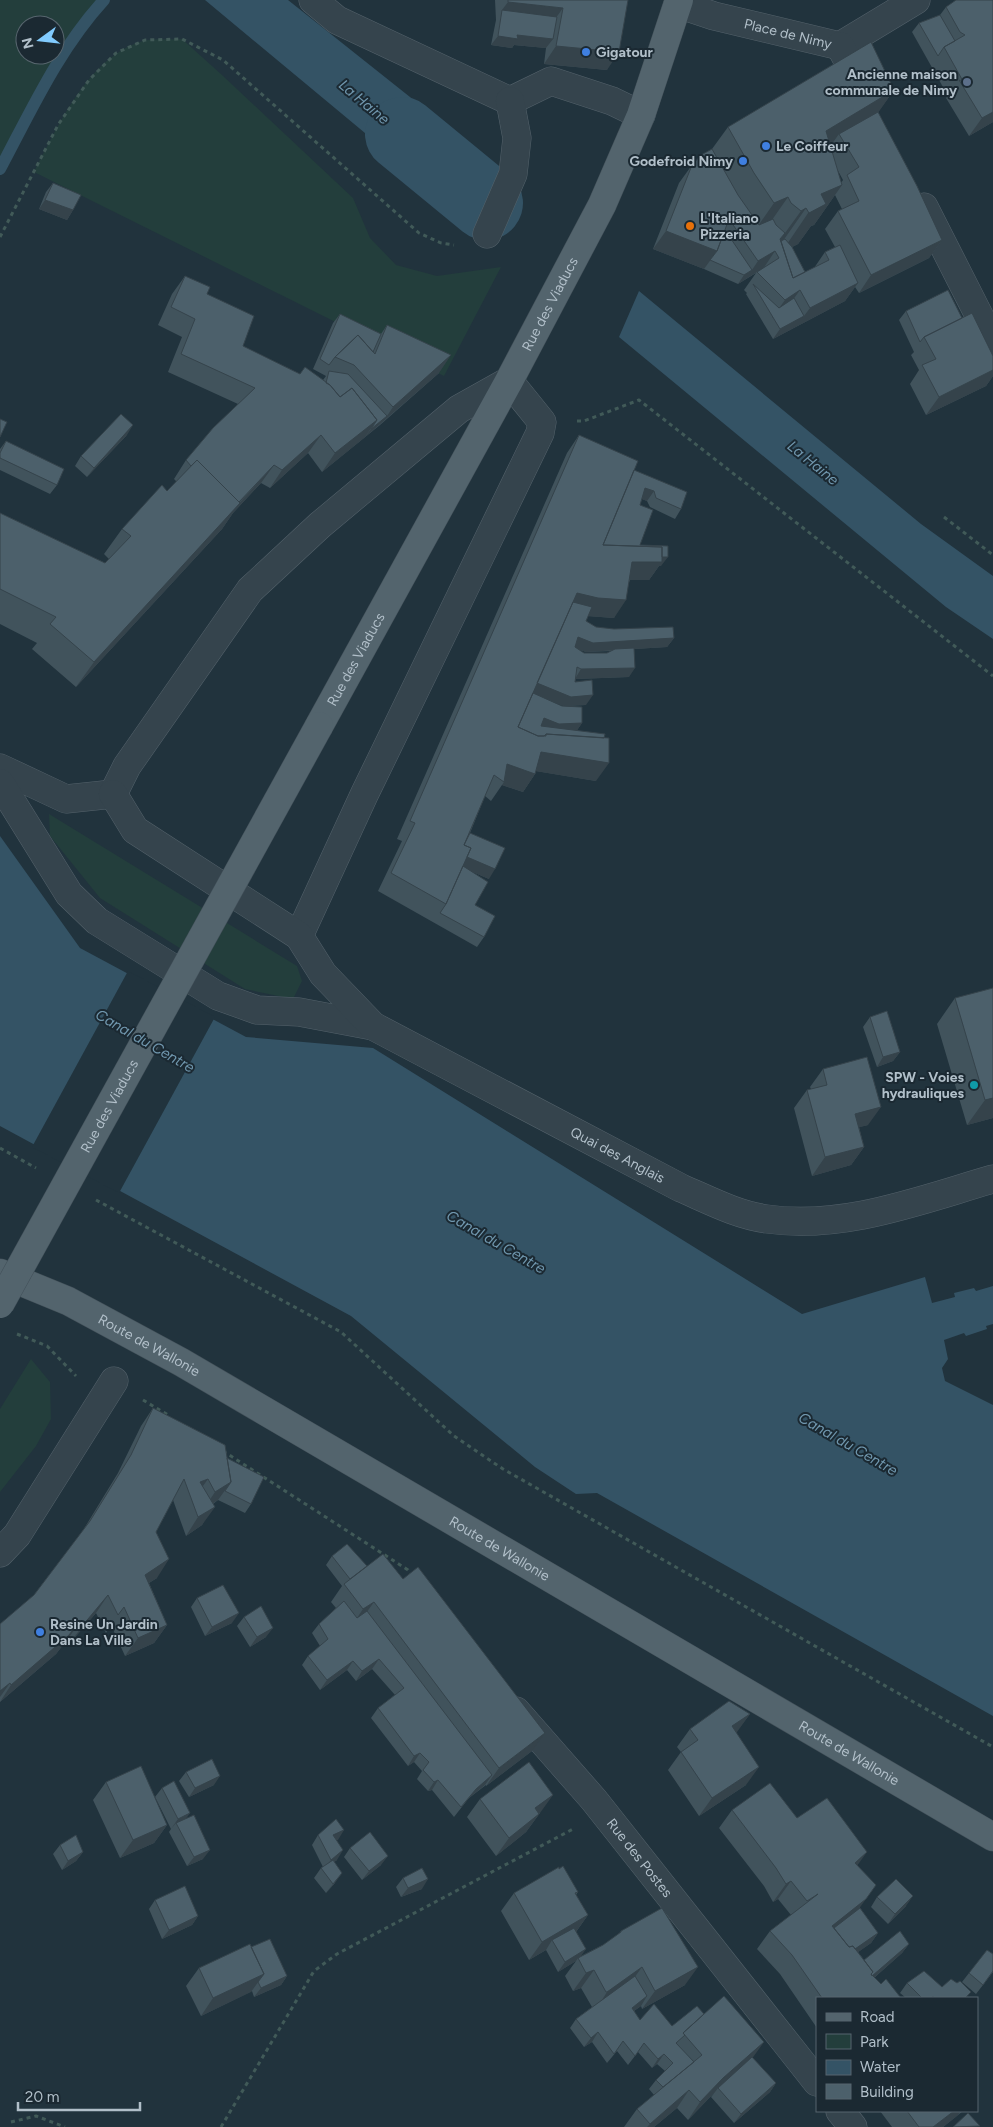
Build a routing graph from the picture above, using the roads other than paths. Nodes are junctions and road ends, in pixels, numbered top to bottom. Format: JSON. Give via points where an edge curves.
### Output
{"nodes":[{"id":1,"x":313,"y":0,"type":"edge"},
{"id":2,"x":916,"y":0,"type":"edge"},
{"id":3,"x":678,"y":2,"type":"edge"},
{"id":4,"x":840,"y":46,"type":"junction"},
{"id":5,"x":510,"y":101,"type":"junction"},
{"id":6,"x":641,"y":115,"type":"junction"},
{"id":7,"x":876,"y":115,"type":"edge"},
{"id":8,"x":911,"y":183,"type":"edge"},
{"id":9,"x":487,"y":234,"type":"road end"},
{"id":10,"x":993,"y":343,"type":"edge"},
{"id":11,"x":509,"y":381,"type":"junction"},
{"id":12,"x":0,"y":768,"type":"edge"},
{"id":13,"x":0,"y":783,"type":"edge"},
{"id":14,"x":113,"y":794,"type":"junction"},
{"id":15,"x":299,"y":936,"type":"junction"},
{"id":16,"x":373,"y":1026,"type":"junction"},
{"id":17,"x":993,"y":1179,"type":"edge"},
{"id":18,"x":0,"y":1272,"type":"edge"},
{"id":19,"x":0,"y":1304,"type":"edge"},
{"id":20,"x":107,"y":1391,"type":"road end"},
{"id":21,"x":0,"y":1553,"type":"edge"},
{"id":22,"x":499,"y":1691,"type":"edge"},
{"id":23,"x":993,"y":1837,"type":"edge"},
{"id":24,"x":816,"y":2081,"type":"edge"},
{"id":25,"x":841,"y":2112,"type":"edge"},
{"id":26,"x":853,"y":2127,"type":"edge"}],
"edges":[{"from":1,"to":5,"type":"street","via":[[337,20]]},
{"from":2,"to":4,"type":"street","name":"Place de Nimy"},
{"from":3,"to":4,"type":"street","name":"Place de Nimy","via":[[714,16]]},
{"from":3,"to":6,"type":"main road","name":"Rue des Viaducs"},
{"from":4,"to":7,"type":"street"},
{"from":5,"to":6,"type":"street","via":[[551,81],[612,100]]},
{"from":5,"to":9,"type":"street","via":[[517,138],[513,174]]},
{"from":6,"to":11,"type":"main road","name":"Rue des Viaducs","via":[[602,205]]},
{"from":8,"to":10,"type":"street"},
{"from":11,"to":14,"type":"street","via":[[459,409],[320,525],[250,590],[127,766]]},
{"from":11,"to":15,"type":"street","via":[[542,422],[540,433]]},
{"from":11,"to":19,"type":"main road","name":"Rue des Viaducs","bridge":true},
{"from":12,"to":14,"type":"street","via":[[66,799]]},
{"from":13,"to":16,"type":"street","via":[[69,894],[97,921],[218,996],[257,1010],[299,1012]]},
{"from":14,"to":15,"type":"street","via":[[135,830]]},
{"from":15,"to":16,"type":"street","name":"Quai des Anglais","via":[[322,974]]},
{"from":16,"to":17,"type":"street","name":"Quai des Anglais","via":[[682,1188],[734,1211],[766,1219],[817,1222],[884,1211]]},
{"from":18,"to":23,"type":"main road","name":"Route de Wallonie","via":[[68,1300],[181,1362]]},
{"from":20,"to":21,"type":"street","via":[[17,1535]]},
{"from":22,"to":24,"type":"street","name":"Rue des Postes","via":[[594,1800]]},
{"from":25,"to":26,"type":"street"}]}
